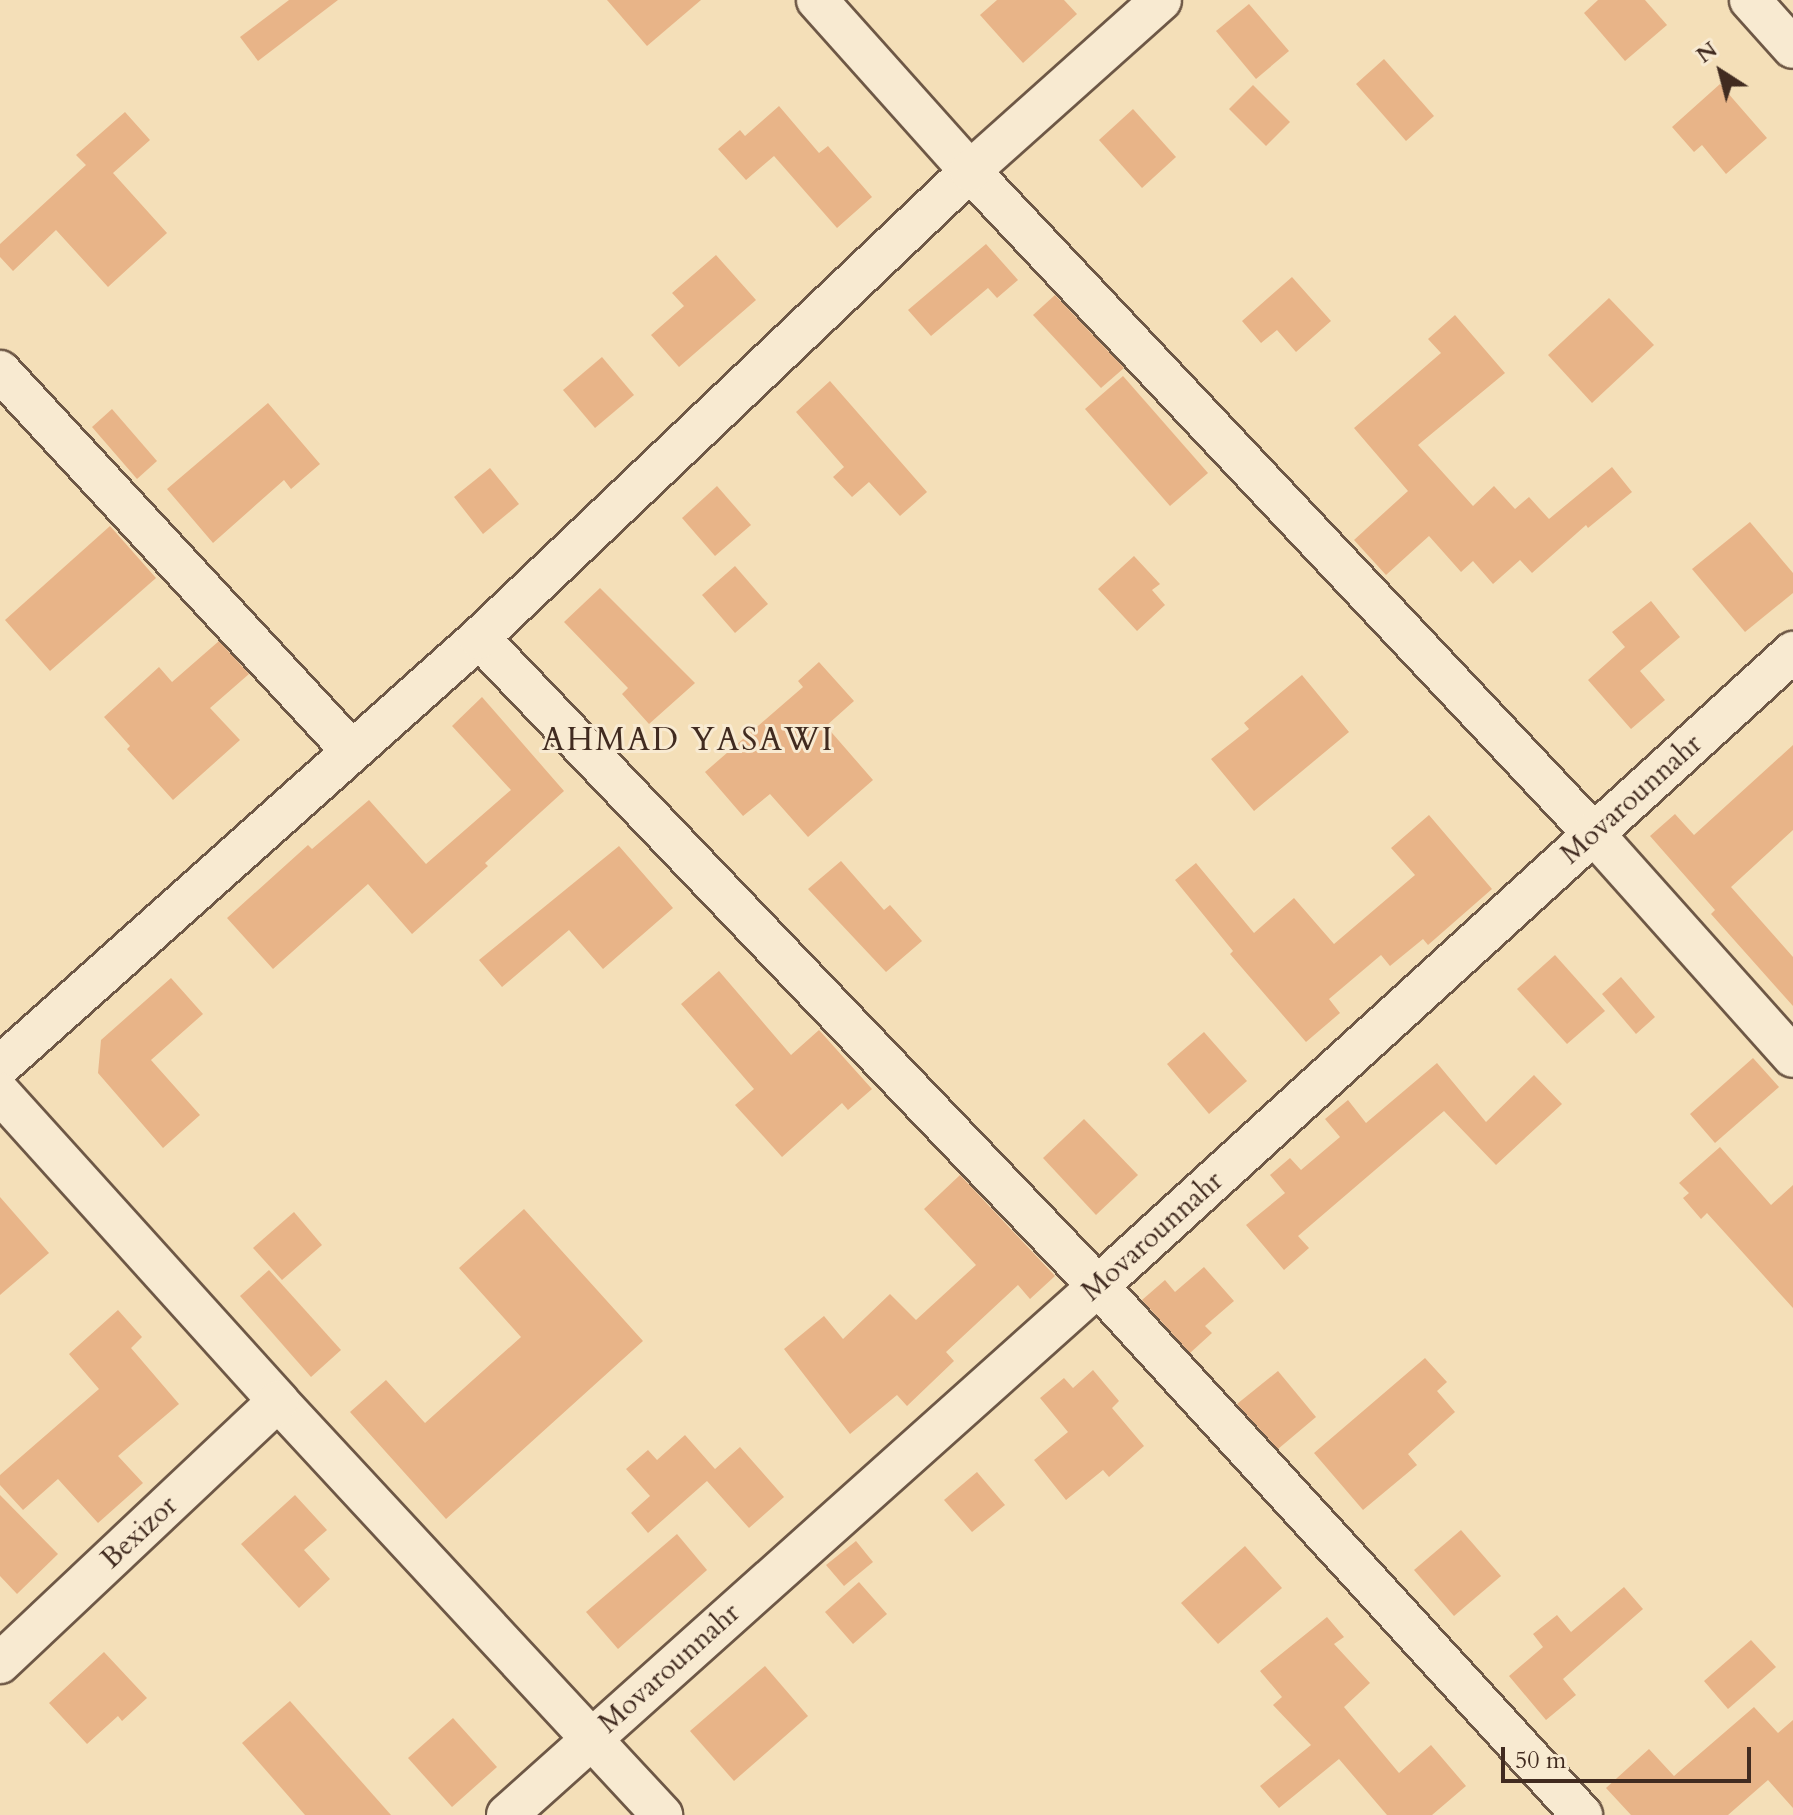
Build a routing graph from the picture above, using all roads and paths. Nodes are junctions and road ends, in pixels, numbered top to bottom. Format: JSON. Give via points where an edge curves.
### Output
{"nodes":[{"id":1,"x":817,"y":0,"type":"edge"},
{"id":2,"x":1161,"y":0,"type":"edge"},
{"id":3,"x":1750,"y":0,"type":"edge"},
{"id":4,"x":1793,"y":48,"type":"edge"},
{"id":5,"x":970,"y":171,"type":"junction"},
{"id":6,"x":0,"y":371,"type":"edge"},
{"id":7,"x":479,"y":638,"type":"junction"},
{"id":8,"x":1793,"y":652,"type":"edge"},
{"id":9,"x":351,"y":750,"type":"junction"},
{"id":10,"x":1593,"y":833,"type":"junction"},
{"id":11,"x":1793,"y":1057,"type":"edge"},
{"id":12,"x":0,"y":1066,"type":"edge"},
{"id":13,"x":0,"y":1093,"type":"edge"},
{"id":14,"x":1098,"y":1286,"type":"junction"},
{"id":15,"x":278,"y":1401,"type":"junction"},
{"id":16,"x":0,"y":1663,"type":"edge"},
{"id":17,"x":592,"y":1737,"type":"junction"},
{"id":18,"x":507,"y":1815,"type":"edge"},
{"id":19,"x":662,"y":1815,"type":"edge"},
{"id":20,"x":1582,"y":1815,"type":"edge"}],
"edges":[{"from":1,"to":5,"type":"street"},
{"from":2,"to":5,"type":"street"},
{"from":3,"to":4,"type":"street"},
{"from":5,"to":7,"type":"street"},
{"from":5,"to":10,"type":"street"},
{"from":6,"to":9,"type":"street"},
{"from":7,"to":9,"type":"street"},
{"from":7,"to":14,"type":"street"},
{"from":8,"to":10,"type":"street","name":"Movarounnahr"},
{"from":9,"to":12,"type":"street"},
{"from":10,"to":11,"type":"street"},
{"from":10,"to":14,"type":"street","name":"Movarounnahr"},
{"from":13,"to":15,"type":"street"},
{"from":14,"to":17,"type":"street","name":"Movarounnahr"},
{"from":14,"to":20,"type":"street"},
{"from":15,"to":16,"type":"street","name":"Bexizor"},
{"from":15,"to":17,"type":"street"},
{"from":17,"to":18,"type":"street","name":"Movarounnahr"},
{"from":17,"to":19,"type":"street"}]}
